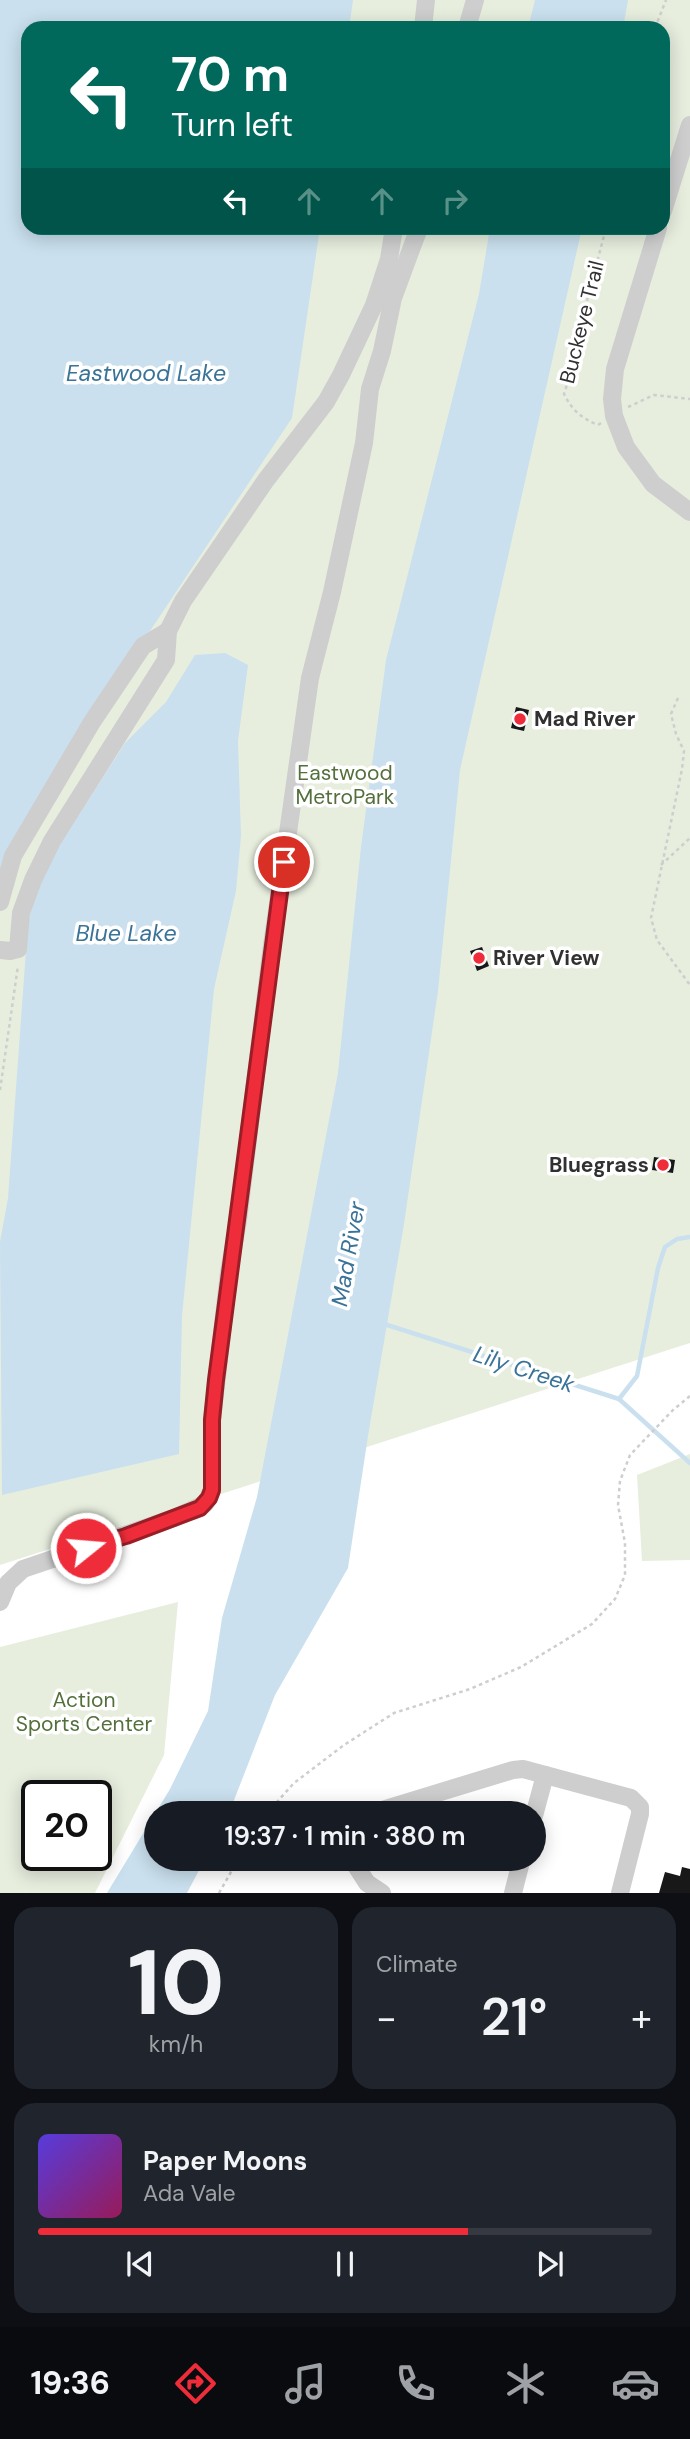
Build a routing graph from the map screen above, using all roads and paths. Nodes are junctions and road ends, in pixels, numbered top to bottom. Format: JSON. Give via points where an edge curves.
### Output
{"nodes":[{"id":1,"x":426,"y":0,"type":"edge"},
{"id":2,"x":475,"y":0,"type":"edge"},
{"id":3,"x":667,"y":0,"type":"edge"},
{"id":4,"x":424,"y":21,"type":"edge"},
{"id":5,"x":469,"y":21,"type":"edge"},
{"id":6,"x":658,"y":21,"type":"edge"},
{"id":7,"x":690,"y":125,"type":"edge"},
{"id":8,"x":670,"y":189,"type":"edge"},
{"id":9,"x":393,"y":235,"type":"edge"},
{"id":10,"x":415,"y":235,"type":"edge"},
{"id":11,"x":604,"y":235,"type":"edge"},
{"id":12,"x":656,"y":235,"type":"edge"},
{"id":13,"x":388,"y":288,"type":"junction"},
{"id":14,"x":341,"y":375,"type":"junction"},
{"id":15,"x":369,"y":395,"type":"junction"},
{"id":16,"x":690,"y":399,"type":"edge"},
{"id":17,"x":614,"y":416,"type":"junction"},
{"id":18,"x":690,"y":512,"type":"edge"},
{"id":19,"x":168,"y":631,"type":"junction"},
{"id":20,"x":678,"y":698,"type":"dead end"},
{"id":21,"x":690,"y":838,"type":"edge"},
{"id":22,"x":661,"y":865,"type":"junction"},
{"id":23,"x":0,"y":902,"type":"edge"},
{"id":24,"x":9,"y":950,"type":"edge"},
{"id":25,"x":690,"y":985,"type":"edge"},
{"id":26,"x":0,"y":1090,"type":"edge"},
{"id":27,"x":690,"y":1396,"type":"edge"},
{"id":28,"x":0,"y":1602,"type":"edge"},
{"id":29,"x":545,"y":1775,"type":"junction"},
{"id":30,"x":278,"y":1801,"type":"edge"},
{"id":31,"x":410,"y":1801,"type":"edge"},
{"id":32,"x":538,"y":1801,"type":"edge"},
{"id":33,"x":232,"y":1871,"type":"edge"},
{"id":34,"x":359,"y":1871,"type":"edge"},
{"id":35,"x":519,"y":1871,"type":"edge"},
{"id":36,"x":219,"y":1893,"type":"edge"},
{"id":37,"x":382,"y":1893,"type":"edge"},
{"id":38,"x":513,"y":1893,"type":"edge"},
{"id":39,"x":620,"y":1893,"type":"edge"}],
"edges":[{"from":1,"to":4,"type":"street"},
{"from":2,"to":5,"type":"street"},
{"from":3,"to":6,"type":"path"},
{"from":7,"to":8,"type":"street"},
{"from":9,"to":13,"type":"street"},
{"from":10,"to":13,"type":"street"},
{"from":11,"to":17,"type":"path","name":"Buckeye Trail","via":[[564,394],[572,410],[586,421],[598,425]]},
{"from":12,"to":17,"type":"street","via":[[612,382]]},
{"from":13,"to":14,"type":"street","via":[[374,305]]},
{"from":13,"to":15,"type":"street","via":[[382,351]]},
{"from":14,"to":15,"type":"street"},
{"from":14,"to":19,"type":"street","via":[[183,601]]},
{"from":15,"to":28,"type":"street","via":[[364,443],[303,717],[229,1272],[212,1420],[212,1490],[200,1508],[23,1569],[8,1583]]},
{"from":16,"to":17,"type":"path","name":"Buckeye Trail","via":[[654,395]]},
{"from":17,"to":18,"type":"street","via":[[626,447],[653,484]]},
{"from":19,"to":23,"type":"street","via":[[143,646],[92,722],[13,856]]},
{"from":19,"to":24,"type":"street","via":[[166,660],[52,841]]},
{"from":20,"to":22,"type":"path","via":[[671,714],[684,751]]},
{"from":21,"to":22,"type":"path"},
{"from":22,"to":25,"type":"path","via":[[653,929]]},
{"from":24,"to":26,"type":"path","via":[[18,977]]},
{"from":27,"to":30,"type":"path","via":[[630,1455],[620,1481],[618,1505],[625,1575],[615,1599],[592,1624],[522,1667],[394,1713],[344,1745]]},
{"from":29,"to":31,"type":"street","via":[[513,1769]]},
{"from":29,"to":32,"type":"street"},
{"from":29,"to":39,"type":"street","via":[[631,1798],[640,1807]]},
{"from":33,"to":36,"type":"path"},
{"from":34,"to":37,"type":"street"},
{"from":35,"to":38,"type":"street"}]}
